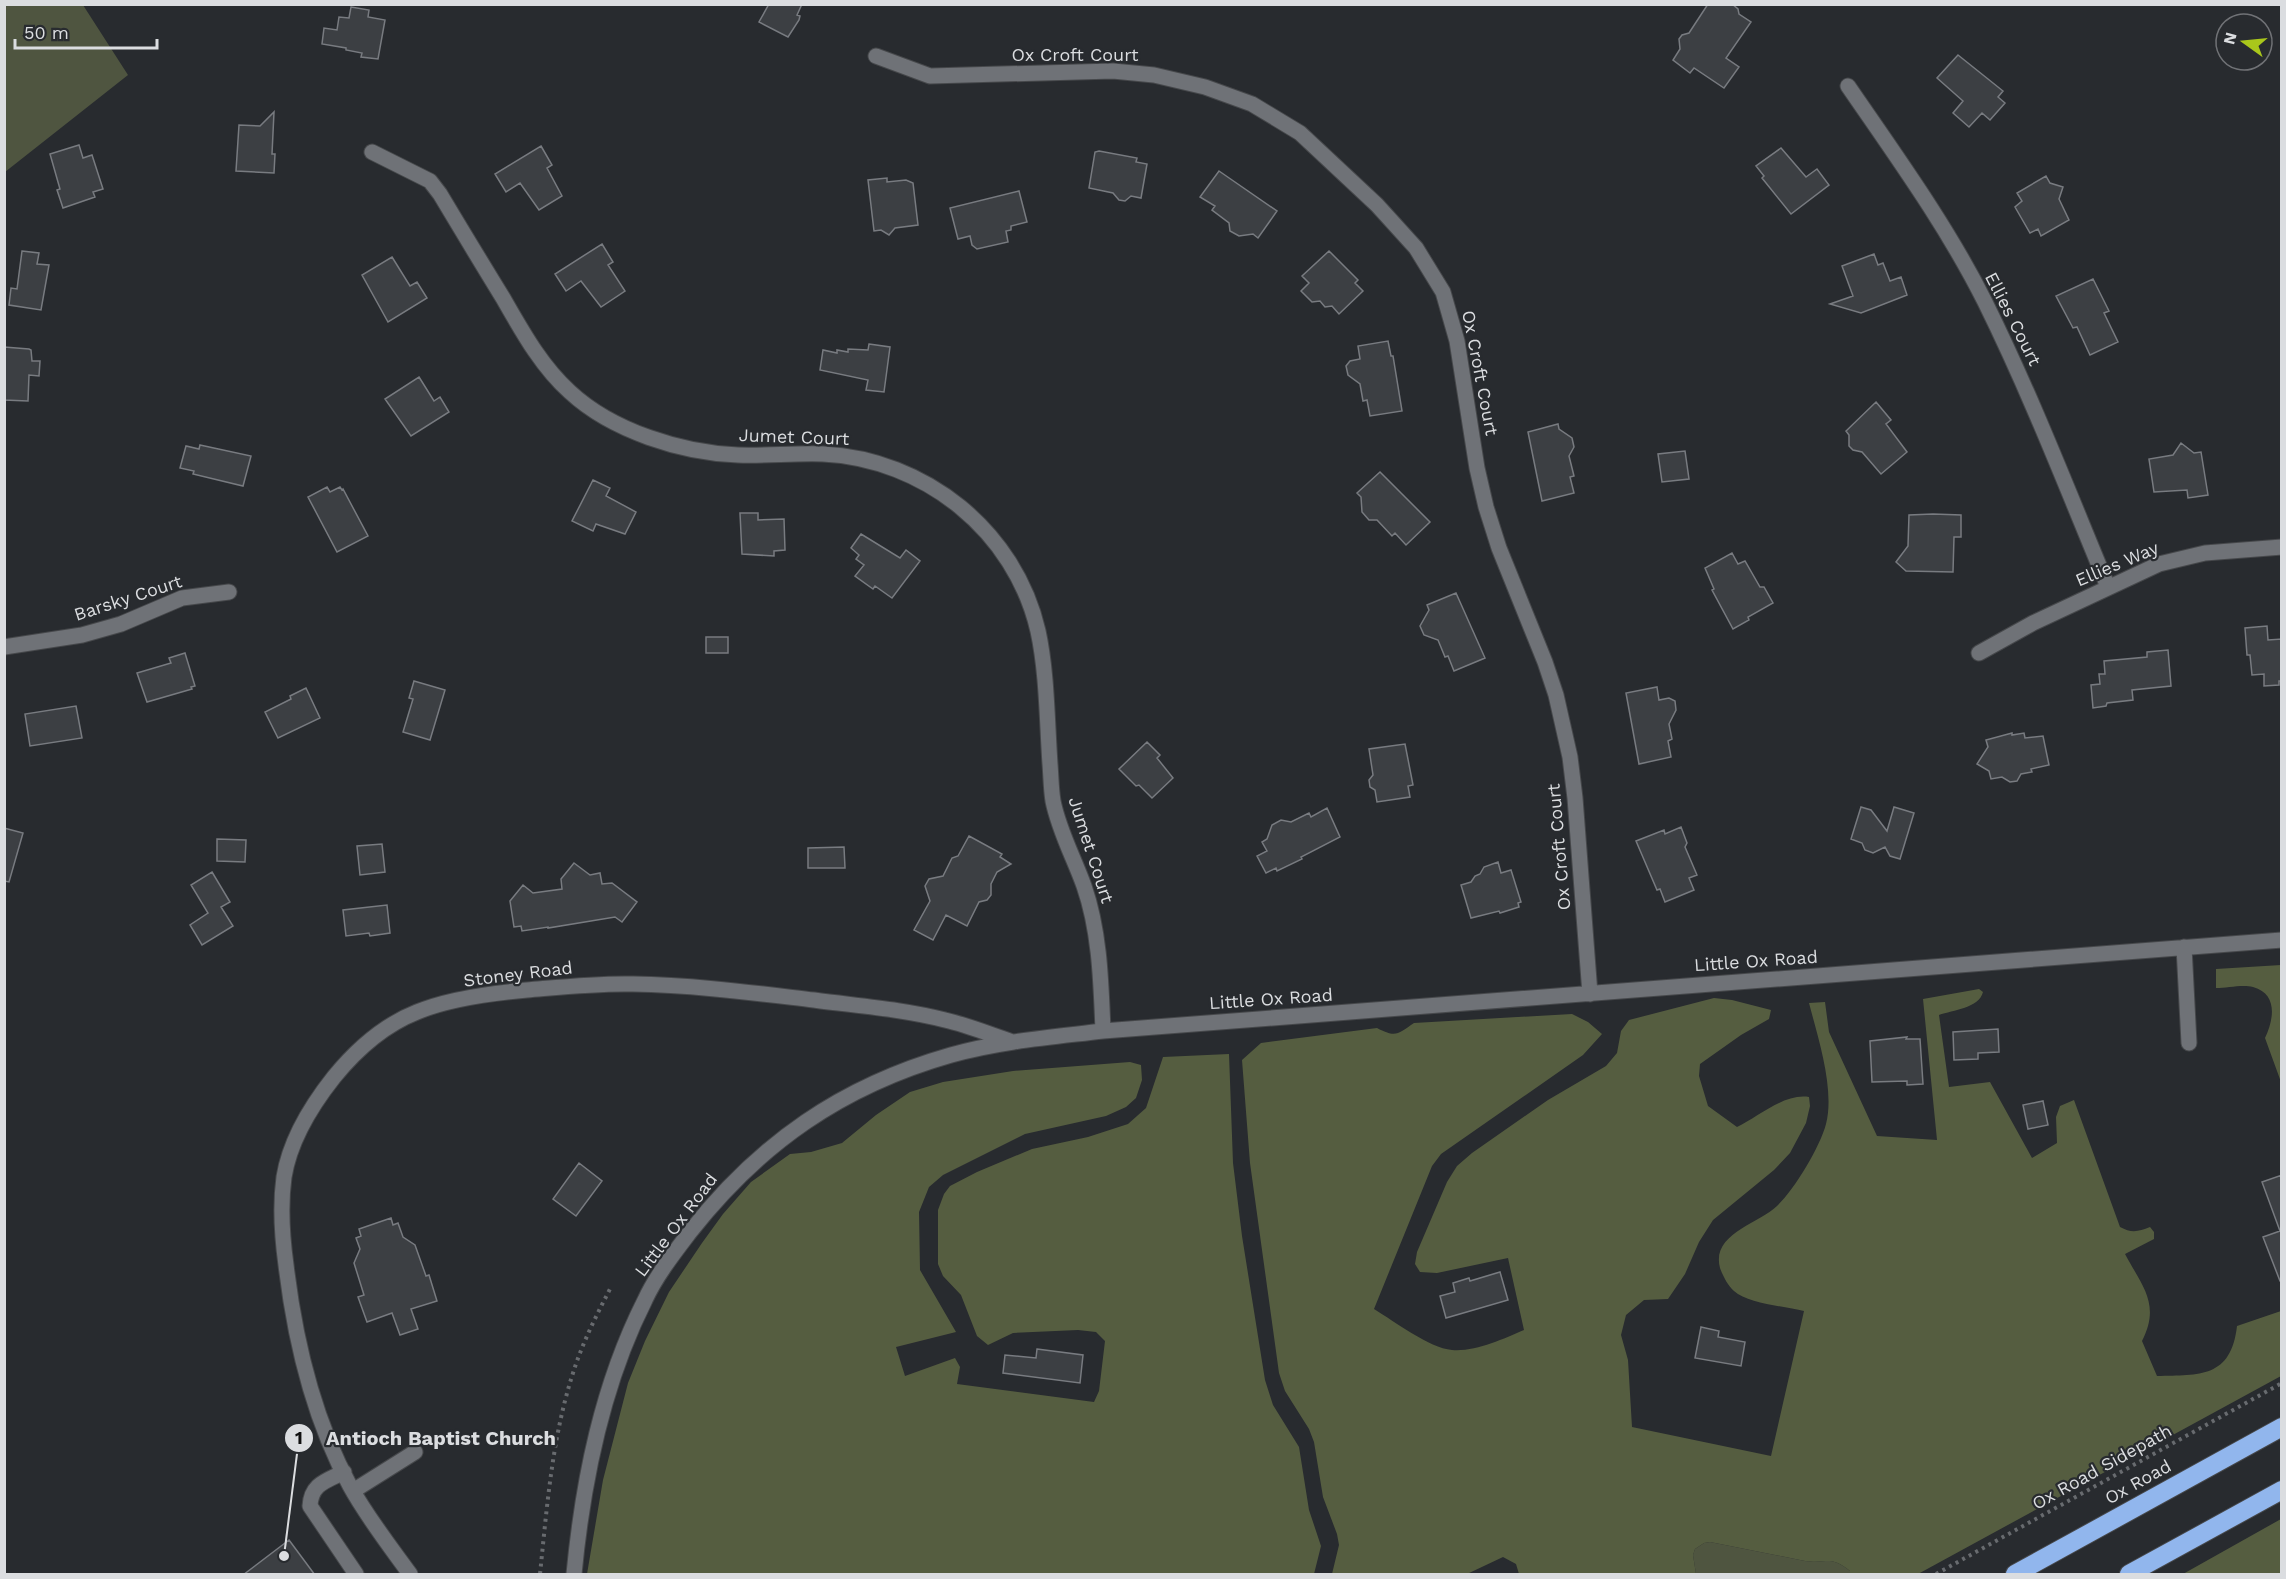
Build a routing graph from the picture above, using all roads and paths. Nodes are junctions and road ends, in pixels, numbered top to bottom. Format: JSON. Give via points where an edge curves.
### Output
{"nodes":[{"id":1,"x":876,"y":56,"type":"dead end"},
{"id":2,"x":1848,"y":87,"type":"dead end"},
{"id":3,"x":372,"y":152,"type":"dead end"},
{"id":4,"x":2282,"y":547,"type":"edge"},
{"id":5,"x":2108,"y":587,"type":"junction"},
{"id":6,"x":229,"y":592,"type":"dead end"},
{"id":7,"x":4,"y":647,"type":"edge"},
{"id":8,"x":1978,"y":653,"type":"dead end"},
{"id":9,"x":2282,"y":940,"type":"edge"},
{"id":10,"x":2184,"y":947,"type":"junction"},
{"id":11,"x":1590,"y":993,"type":"junction"},
{"id":12,"x":1103,"y":1031,"type":"junction"},
{"id":13,"x":1013,"y":1042,"type":"junction"},
{"id":14,"x":2189,"y":1043,"type":"dead end"},
{"id":15,"x":610,"y":1288,"type":"dead end"},
{"id":16,"x":2282,"y":1383,"type":"edge"},
{"id":17,"x":2282,"y":1427,"type":"edge"},
{"id":18,"x":416,"y":1452,"type":"dead end"},
{"id":19,"x":344,"y":1472,"type":"junction"},
{"id":20,"x":2282,"y":1490,"type":"edge"},
{"id":21,"x":353,"y":1491,"type":"junction"},
{"id":22,"x":356,"y":1575,"type":"edge"},
{"id":23,"x":410,"y":1575,"type":"edge"},
{"id":24,"x":540,"y":1575,"type":"edge"},
{"id":25,"x":573,"y":1575,"type":"edge"},
{"id":26,"x":1936,"y":1575,"type":"edge"},
{"id":27,"x":2015,"y":1575,"type":"edge"},
{"id":28,"x":2129,"y":1575,"type":"edge"}],
"edges":[{"from":1,"to":11,"type":"street","name":"Ox Croft Court","via":[[930,76],[1113,71],[1154,75],[1205,87],[1252,104],[1300,133],[1377,205],[1416,248],[1443,292],[1457,341],[1486,507],[1556,694],[1575,798]]},
{"from":2,"to":5,"type":"street","name":"Ellies Court","via":[[1927,202],[1985,302]]},
{"from":3,"to":12,"type":"street","name":"Jumet Court","via":[[430,182],[542,362],[571,393],[608,418],[677,448],[736,455],[825,454],[871,461],[921,479],[941,491],[995,541],[1022,583],[1038,633],[1053,801],[1093,919]]},
{"from":4,"to":5,"type":"street","name":"Ellies Way","via":[[2205,553],[2158,564]]},
{"from":5,"to":8,"type":"street","name":"Ellies Way"},
{"from":6,"to":7,"type":"street","name":"Barsky Court","via":[[182,598],[121,624],[82,635]]},
{"from":9,"to":10,"type":"street","name":"Little Ox Road"},
{"from":10,"to":11,"type":"street","name":"Little Ox Road"},
{"from":10,"to":14,"type":"street"},
{"from":11,"to":12,"type":"street","name":"Little Ox Road"},
{"from":12,"to":13,"type":"street","name":"Little Ox Road"},
{"from":13,"to":19,"type":"street","name":"Stoney Road","via":[[945,1020],[885,1009],[741,991],[633,984],[487,994],[418,1011],[382,1030],[347,1061],[308,1113],[285,1174],[282,1197],[282,1235],[297,1334],[323,1427]]},
{"from":13,"to":25,"type":"street","name":"Little Ox Road","via":[[952,1055],[854,1093],[780,1140],[717,1198],[645,1298],[626,1343],[599,1424]]},
{"from":15,"to":24,"type":"path","via":[[581,1351],[561,1418]]},
{"from":16,"to":26,"type":"path","name":"Ox Road Sidepath"},
{"from":17,"to":27,"type":"highway","name":"Ox Road"},
{"from":18,"to":21,"type":"street"},
{"from":19,"to":21,"type":"street","name":"Stoney Road"},
{"from":19,"to":22,"type":"street","via":[[318,1485],[310,1496],[310,1506]]},
{"from":20,"to":28,"type":"highway"},
{"from":21,"to":23,"type":"street","name":"Stoney Road"}]}
